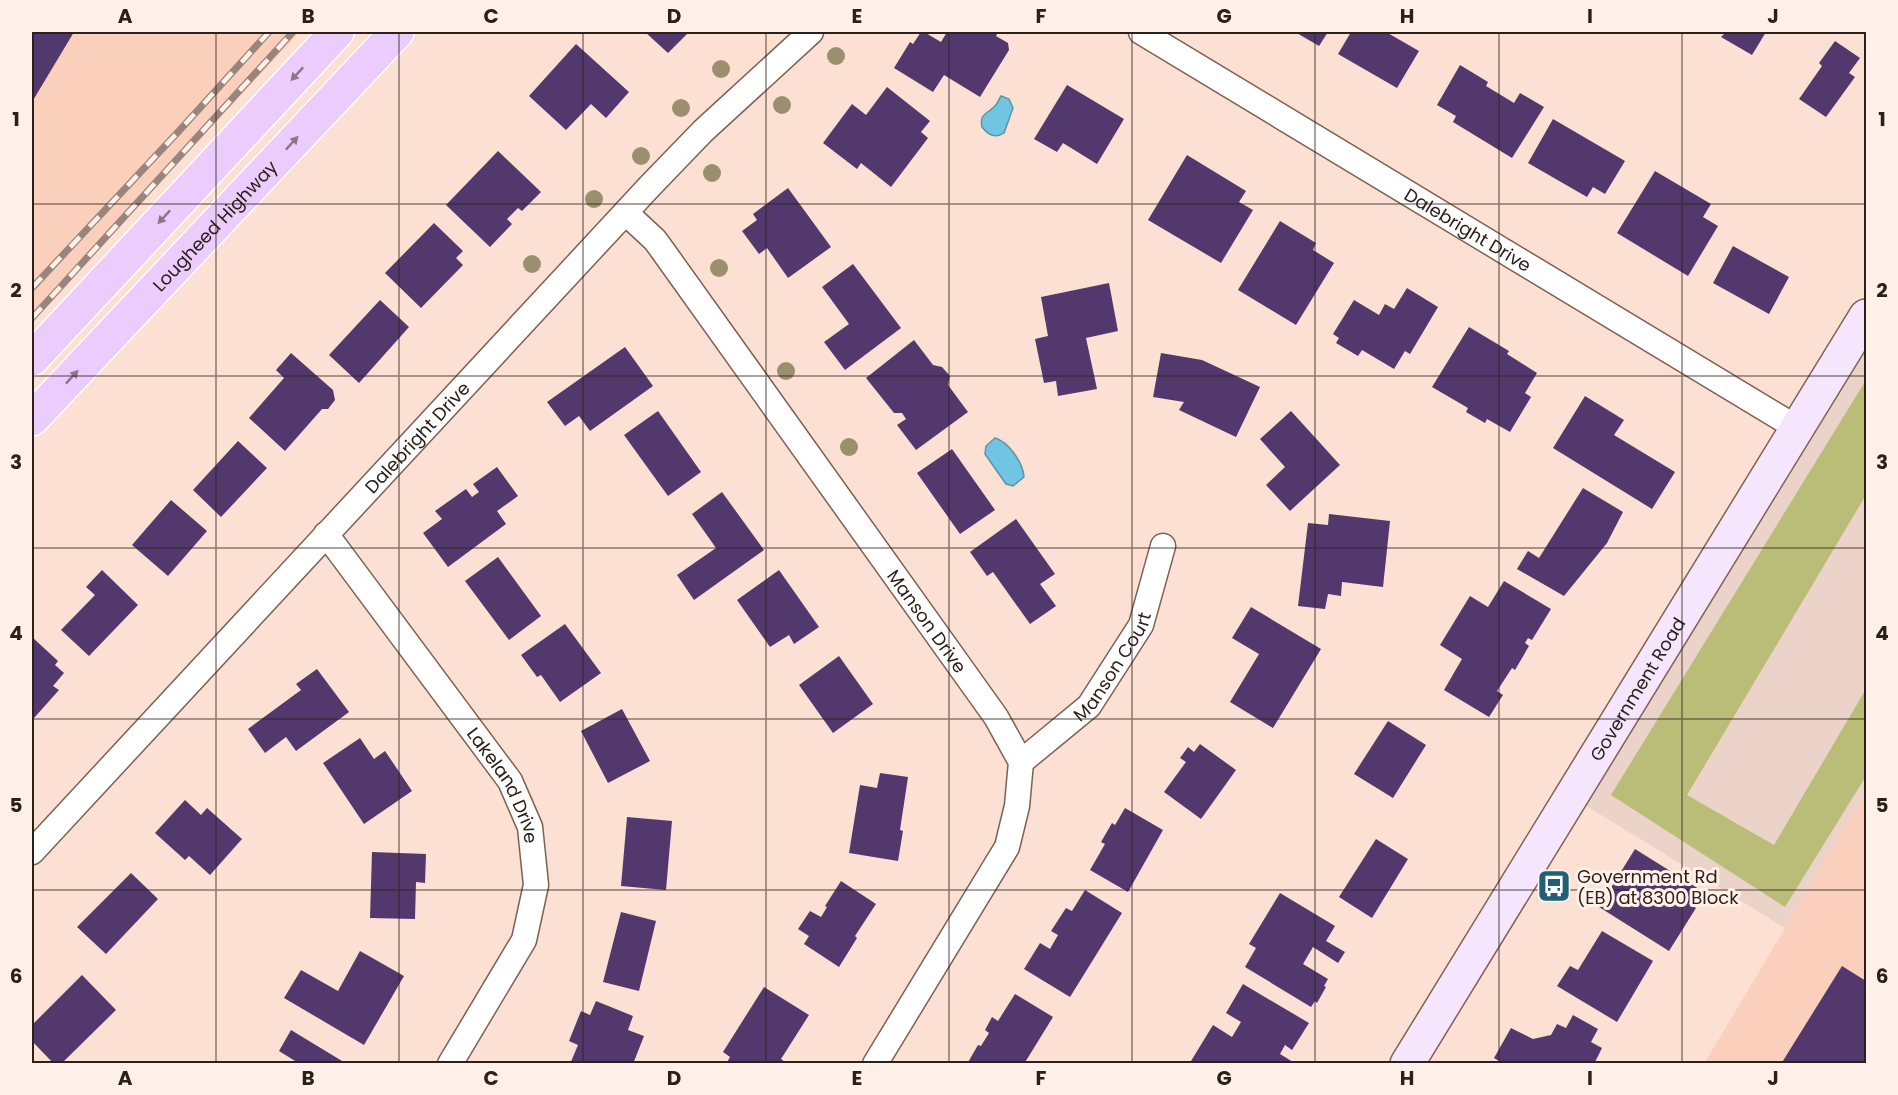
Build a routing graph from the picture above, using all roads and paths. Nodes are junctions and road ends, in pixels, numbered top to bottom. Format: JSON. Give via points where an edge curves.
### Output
{"nodes":[{"id":1,"x":337,"y":32,"type":"edge"},
{"id":2,"x":397,"y":32,"type":"edge"},
{"id":3,"x":811,"y":32,"type":"edge"},
{"id":4,"x":1141,"y":32,"type":"edge"},
{"id":5,"x":626,"y":213,"type":"junction"},
{"id":6,"x":1866,"y":316,"type":"edge"},
{"id":7,"x":32,"y":359,"type":"edge"},
{"id":8,"x":32,"y":419,"type":"edge"},
{"id":9,"x":1797,"y":428,"type":"junction"},
{"id":10,"x":326,"y":534,"type":"junction"},
{"id":11,"x":1163,"y":546,"type":"dead end"},
{"id":12,"x":1020,"y":762,"type":"junction"},
{"id":13,"x":32,"y":852,"type":"edge"},
{"id":14,"x":450,"y":1064,"type":"edge"},
{"id":15,"x":875,"y":1064,"type":"edge"},
{"id":16,"x":1407,"y":1064,"type":"edge"}],
"edges":[{"from":1,"to":7,"type":"main road","one_way":true},
{"from":8,"to":2,"type":"main road","name":"Lougheed Highway","one_way":true},
{"from":3,"to":5,"type":"street","name":"Dalebright Drive","via":[[703,131]]},
{"from":4,"to":9,"type":"street","name":"Dalebright Drive"},
{"from":5,"to":10,"type":"street","name":"Dalebright Drive"},
{"from":5,"to":12,"type":"street","name":"Manson Drive","via":[[655,240],[677,270],[996,717]]},
{"from":6,"to":9,"type":"street","name":"Government Road"},
{"from":9,"to":16,"type":"street","name":"Government Road"},
{"from":10,"to":13,"type":"street","name":"Dalebright Drive"},
{"from":10,"to":14,"type":"street","name":"Lakeland Drive","via":[[510,781],[531,827],[536,885],[524,940]]},
{"from":11,"to":12,"type":"street","name":"Manson Court","via":[[1142,625],[1089,706]]},
{"from":12,"to":15,"type":"street","via":[[1017,806],[1007,847]]}]}
